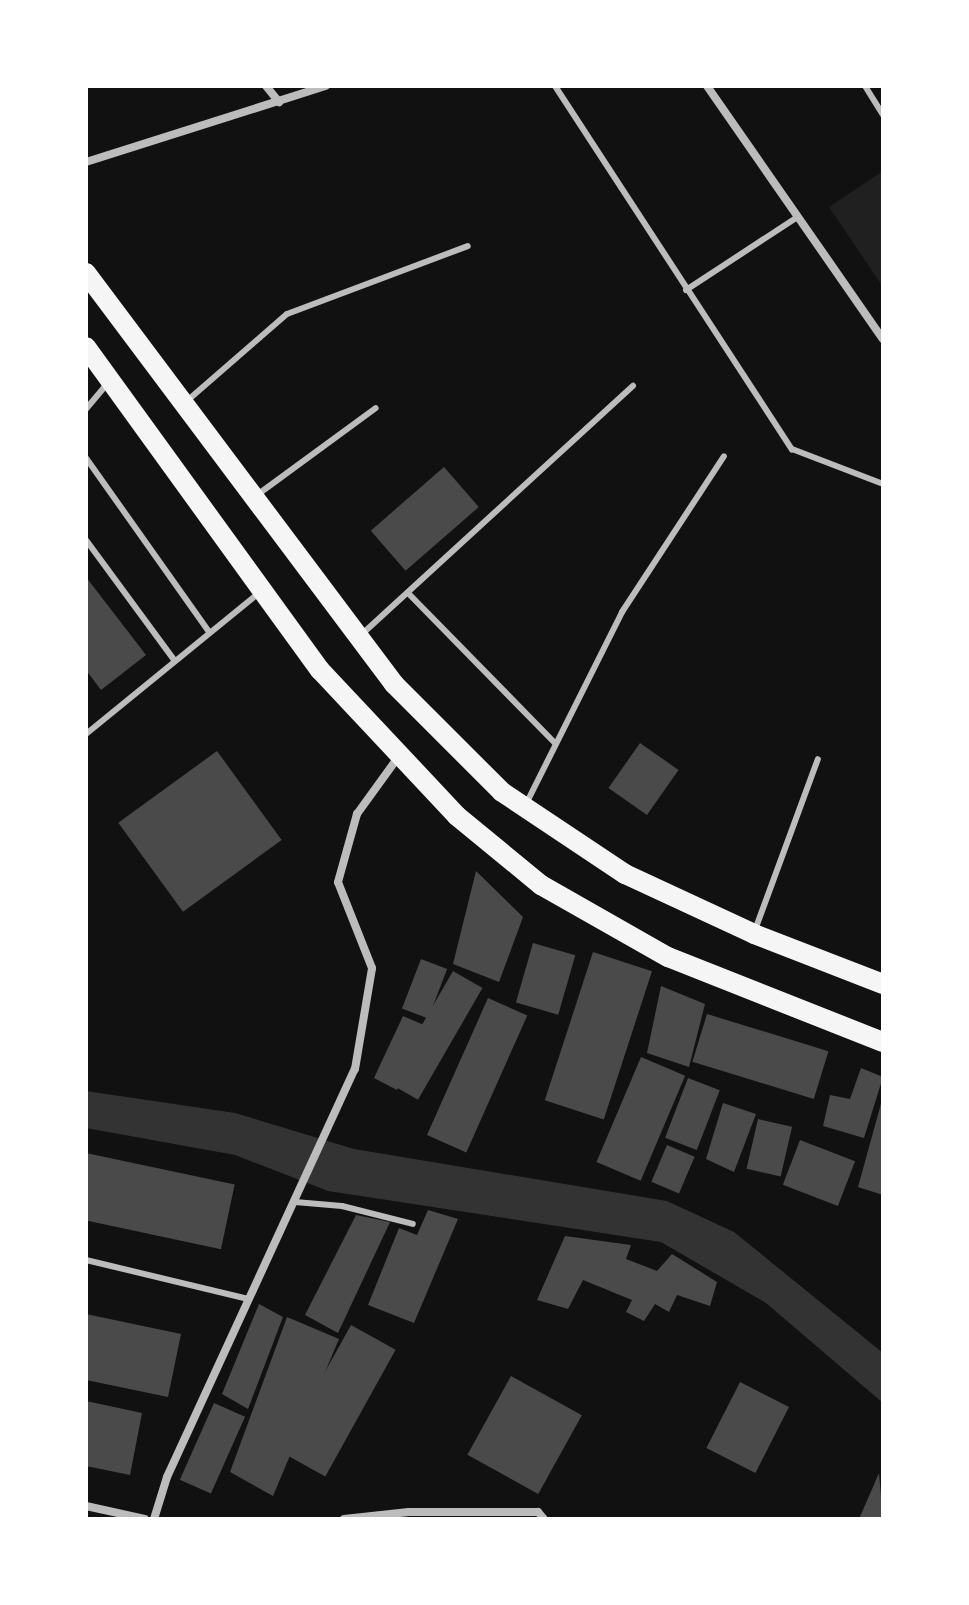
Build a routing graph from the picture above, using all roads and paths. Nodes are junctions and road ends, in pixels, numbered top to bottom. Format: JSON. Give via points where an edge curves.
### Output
{"nodes":[{"id":1,"x":266,"y":86,"type":"edge"},
{"id":2,"x":326,"y":86,"type":"edge"},
{"id":3,"x":555,"y":86,"type":"edge"},
{"id":4,"x":707,"y":86,"type":"edge"},
{"id":5,"x":865,"y":86,"type":"edge"},
{"id":6,"x":279,"y":102,"type":"junction"},
{"id":7,"x":883,"y":115,"type":"edge"},
{"id":8,"x":86,"y":162,"type":"edge"},
{"id":9,"x":796,"y":218,"type":"junction"},
{"id":10,"x":468,"y":246,"type":"dead end"},
{"id":11,"x":86,"y":273,"type":"edge"},
{"id":12,"x":686,"y":290,"type":"junction"},
{"id":13,"x":883,"y":339,"type":"edge"},
{"id":14,"x":86,"y":347,"type":"edge"},
{"id":15,"x":110,"y":381,"type":"junction"},
{"id":16,"x":633,"y":386,"type":"dead end"},
{"id":17,"x":184,"y":404,"type":"junction"},
{"id":18,"x":376,"y":408,"type":"dead end"},
{"id":19,"x":86,"y":409,"type":"edge"},
{"id":20,"x":724,"y":456,"type":"dead end"},
{"id":21,"x":86,"y":458,"type":"edge"},
{"id":22,"x":883,"y":484,"type":"edge"},
{"id":23,"x":254,"y":497,"type":"junction"},
{"id":24,"x":86,"y":540,"type":"edge"},
{"id":25,"x":264,"y":589,"type":"junction"},
{"id":26,"x":408,"y":593,"type":"junction"},
{"id":27,"x":210,"y":633,"type":"junction"},
{"id":28,"x":359,"y":637,"type":"junction"},
{"id":29,"x":175,"y":661,"type":"junction"},
{"id":30,"x":86,"y":734,"type":"edge"},
{"id":31,"x":556,"y":744,"type":"junction"},
{"id":32,"x":400,"y":756,"type":"junction"},
{"id":33,"x":818,"y":759,"type":"dead end"},
{"id":34,"x":525,"y":808,"type":"junction"},
{"id":35,"x":754,"y":934,"type":"junction"},
{"id":36,"x":883,"y":984,"type":"edge"},
{"id":37,"x":883,"y":1042,"type":"edge"},
{"id":38,"x":295,"y":1202,"type":"junction"},
{"id":39,"x":413,"y":1224,"type":"dead end"},
{"id":40,"x":86,"y":1260,"type":"edge"},
{"id":41,"x":249,"y":1299,"type":"junction"},
{"id":42,"x":86,"y":1506,"type":"edge"},
{"id":43,"x":145,"y":1519,"type":"edge"},
{"id":44,"x":154,"y":1519,"type":"edge"},
{"id":45,"x":344,"y":1519,"type":"edge"},
{"id":46,"x":544,"y":1519,"type":"edge"}],
"edges":[{"from":1,"to":6,"type":"street"},
{"from":2,"to":6,"type":"street"},
{"from":3,"to":12,"type":"lane"},
{"from":4,"to":9,"type":"street"},
{"from":5,"to":7,"type":"lane"},
{"from":6,"to":8,"type":"street"},
{"from":9,"to":12,"type":"lane"},
{"from":9,"to":13,"type":"street"},
{"from":10,"to":17,"type":"lane","via":[[287,314]]},
{"from":11,"to":17,"type":"main road"},
{"from":12,"to":22,"type":"lane","via":[[792,449]]},
{"from":14,"to":15,"type":"main road"},
{"from":15,"to":19,"type":"lane"},
{"from":15,"to":25,"type":"main road"},
{"from":16,"to":26,"type":"lane"},
{"from":17,"to":23,"type":"main road"},
{"from":18,"to":23,"type":"lane"},
{"from":20,"to":31,"type":"lane","via":[[622,612]]},
{"from":21,"to":27,"type":"lane"},
{"from":23,"to":28,"type":"main road"},
{"from":24,"to":29,"type":"lane"},
{"from":25,"to":27,"type":"lane"},
{"from":25,"to":32,"type":"main road","via":[[320,670]]},
{"from":26,"to":28,"type":"lane"},
{"from":26,"to":31,"type":"lane"},
{"from":27,"to":29,"type":"lane"},
{"from":28,"to":34,"type":"main road","via":[[394,684],[502,792]]},
{"from":29,"to":30,"type":"lane"},
{"from":31,"to":34,"type":"lane"},
{"from":32,"to":37,"type":"main road","via":[[457,816],[541,885],[668,957]]},
{"from":32,"to":38,"type":"street","via":[[357,814],[343,855],[338,882],[372,968],[355,1069]]},
{"from":33,"to":35,"type":"lane"},
{"from":34,"to":35,"type":"main road","via":[[625,874]]},
{"from":35,"to":36,"type":"main road"},
{"from":38,"to":39,"type":"lane","via":[[342,1206]]},
{"from":38,"to":41,"type":"street"},
{"from":40,"to":41,"type":"lane"},
{"from":41,"to":44,"type":"street","via":[[167,1477]]},
{"from":42,"to":43,"type":"street"},
{"from":45,"to":46,"type":"street","via":[[538,1512]]}]}
